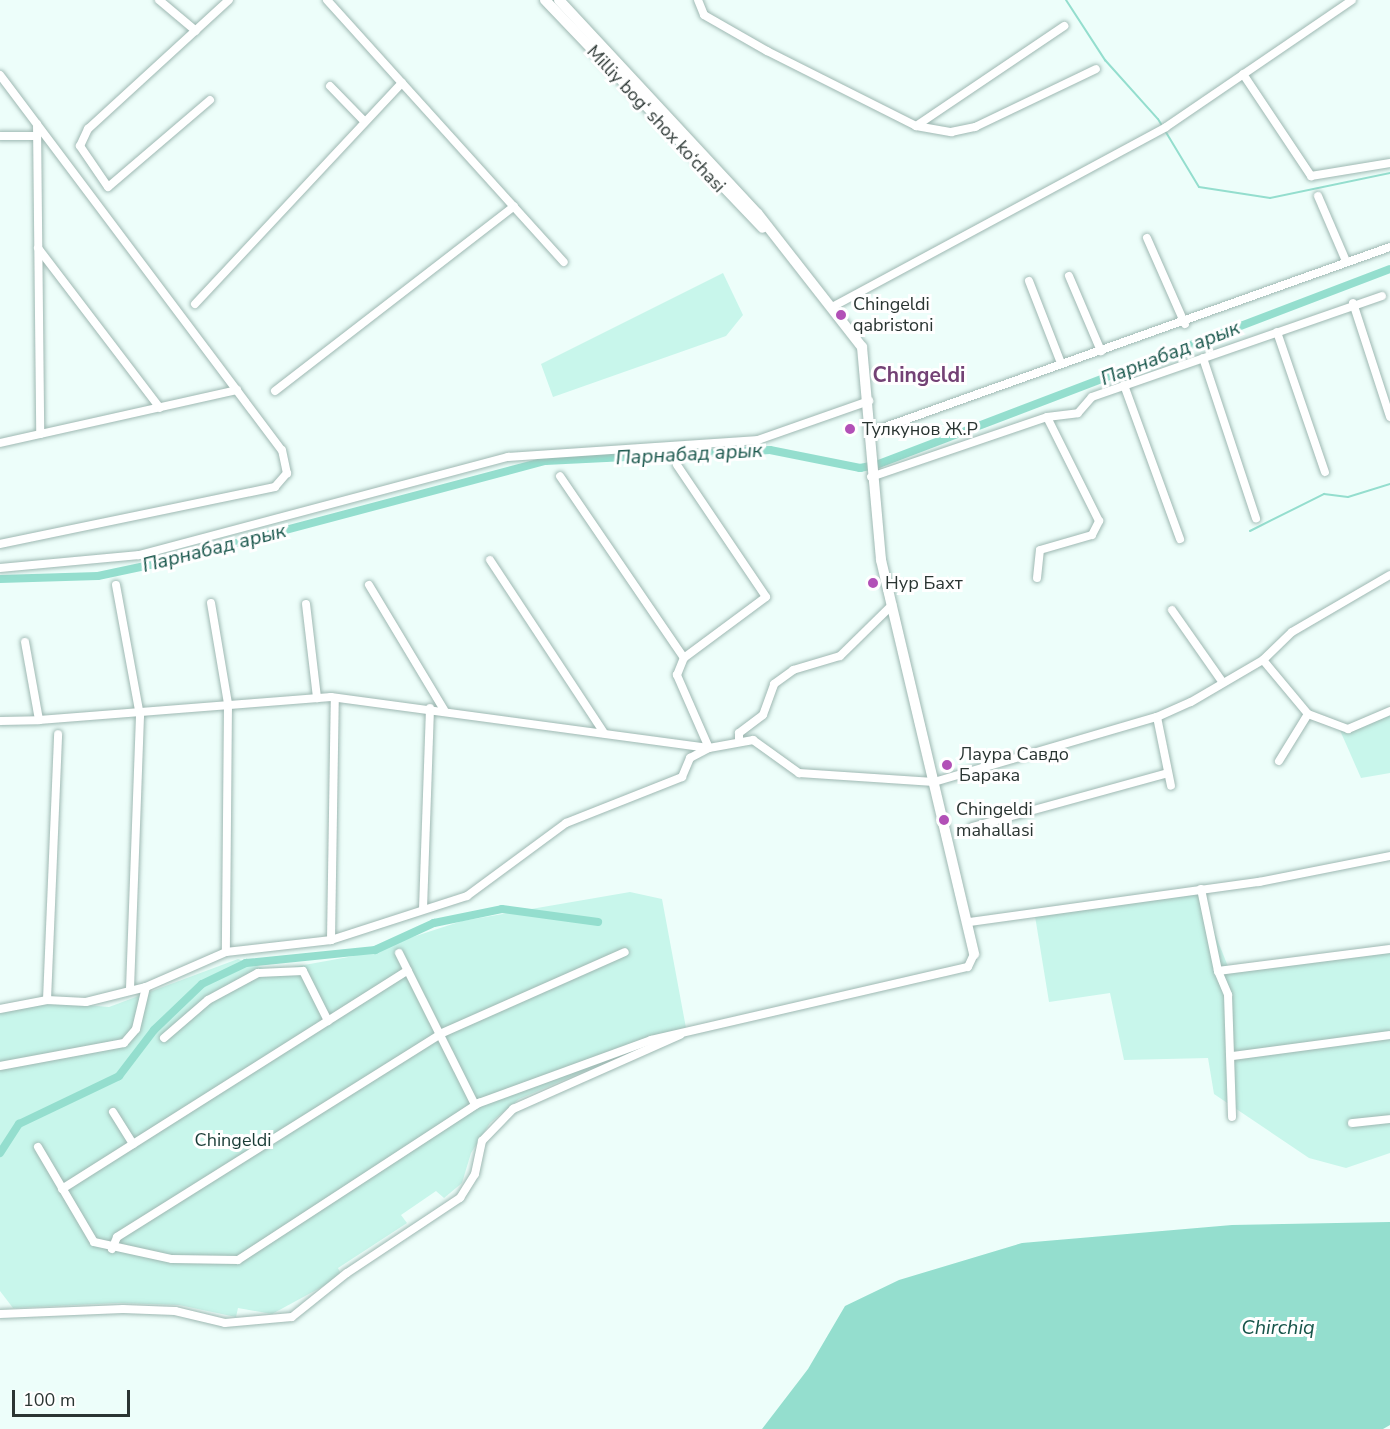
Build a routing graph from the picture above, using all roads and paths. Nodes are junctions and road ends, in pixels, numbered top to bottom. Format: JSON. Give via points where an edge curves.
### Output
{"nodes":[{"id":1,"x":159,"y":0,"type":"edge"},
{"id":2,"x":229,"y":0,"type":"edge"},
{"id":3,"x":327,"y":0,"type":"edge"},
{"id":4,"x":545,"y":0,"type":"edge"},
{"id":5,"x":559,"y":0,"type":"edge"},
{"id":6,"x":698,"y":0,"type":"edge"},
{"id":7,"x":1352,"y":0,"type":"edge"},
{"id":8,"x":1064,"y":26,"type":"dead end"},
{"id":9,"x":196,"y":32,"type":"junction"},
{"id":10,"x":582,"y":33,"type":"junction"},
{"id":11,"x":1096,"y":69,"type":"dead end"},
{"id":12,"x":1243,"y":74,"type":"junction"},
{"id":13,"x":0,"y":75,"type":"edge"},
{"id":14,"x":402,"y":83,"type":"junction"},
{"id":15,"x":330,"y":86,"type":"dead end"},
{"id":16,"x":210,"y":99,"type":"dead end"},
{"id":17,"x":365,"y":122,"type":"junction"},
{"id":18,"x":37,"y":124,"type":"junction"},
{"id":19,"x":916,"y":126,"type":"junction"},
{"id":20,"x":0,"y":136,"type":"edge"},
{"id":21,"x":37,"y":136,"type":"junction"},
{"id":22,"x":1390,"y":163,"type":"edge"},
{"id":23,"x":1318,"y":196,"type":"dead end"},
{"id":24,"x":514,"y":206,"type":"junction"},
{"id":25,"x":1147,"y":238,"type":"dead end"},
{"id":26,"x":1390,"y":247,"type":"edge"},
{"id":27,"x":38,"y":248,"type":"junction"},
{"id":28,"x":1346,"y":261,"type":"junction"},
{"id":29,"x":564,"y":262,"type":"dead end"},
{"id":30,"x":1069,"y":276,"type":"dead end"},
{"id":31,"x":1029,"y":281,"type":"dead end"},
{"id":32,"x":1382,"y":296,"type":"dead end"},
{"id":33,"x":1353,"y":303,"type":"junction"},
{"id":34,"x":195,"y":304,"type":"dead end"},
{"id":35,"x":838,"y":311,"type":"junction"},
{"id":36,"x":1185,"y":324,"type":"junction"},
{"id":37,"x":1277,"y":332,"type":"junction"},
{"id":38,"x":1101,"y":351,"type":"junction"},
{"id":39,"x":1203,"y":358,"type":"junction"},
{"id":40,"x":1061,"y":363,"type":"junction"},
{"id":41,"x":1124,"y":385,"type":"junction"},
{"id":42,"x":237,"y":390,"type":"junction"},
{"id":43,"x":275,"y":391,"type":"dead end"},
{"id":44,"x":869,"y":401,"type":"junction"},
{"id":45,"x":160,"y":408,"type":"junction"},
{"id":46,"x":1047,"y":417,"type":"junction"},
{"id":47,"x":1390,"y":417,"type":"edge"},
{"id":48,"x":871,"y":432,"type":"junction"},
{"id":49,"x":40,"y":434,"type":"junction"},
{"id":50,"x":0,"y":443,"type":"edge"},
{"id":51,"x":676,"y":465,"type":"dead end"},
{"id":52,"x":1325,"y":472,"type":"dead end"},
{"id":53,"x":560,"y":476,"type":"dead end"},
{"id":54,"x":871,"y":477,"type":"junction"},
{"id":55,"x":1256,"y":518,"type":"dead end"},
{"id":56,"x":1180,"y":538,"type":"dead end"},
{"id":57,"x":0,"y":544,"type":"edge"},
{"id":58,"x":490,"y":560,"type":"dead end"},
{"id":59,"x":0,"y":568,"type":"edge"},
{"id":60,"x":1390,"y":575,"type":"edge"},
{"id":61,"x":1037,"y":578,"type":"dead end"},
{"id":62,"x":116,"y":585,"type":"dead end"},
{"id":63,"x":369,"y":585,"type":"dead end"},
{"id":64,"x":211,"y":603,"type":"dead end"},
{"id":65,"x":306,"y":604,"type":"dead end"},
{"id":66,"x":892,"y":605,"type":"junction"},
{"id":67,"x":1172,"y":610,"type":"dead end"},
{"id":68,"x":25,"y":642,"type":"dead end"},
{"id":69,"x":684,"y":658,"type":"junction"},
{"id":70,"x":1263,"y":660,"type":"junction"},
{"id":71,"x":1221,"y":680,"type":"junction"},
{"id":72,"x":317,"y":698,"type":"junction"},
{"id":73,"x":335,"y":698,"type":"junction"},
{"id":74,"x":228,"y":704,"type":"junction"},
{"id":75,"x":430,"y":708,"type":"junction"},
{"id":76,"x":444,"y":710,"type":"junction"},
{"id":77,"x":1390,"y":711,"type":"edge"},
{"id":78,"x":1308,"y":714,"type":"junction"},
{"id":79,"x":140,"y":716,"type":"junction"},
{"id":80,"x":1157,"y":717,"type":"junction"},
{"id":81,"x":39,"y":720,"type":"junction"},
{"id":82,"x":0,"y":721,"type":"edge"},
{"id":83,"x":604,"y":733,"type":"junction"},
{"id":84,"x":58,"y":734,"type":"dead end"},
{"id":85,"x":739,"y":742,"type":"junction"},
{"id":86,"x":709,"y":748,"type":"junction"},
{"id":87,"x":1279,"y":761,"type":"dead end"},
{"id":88,"x":1168,"y":773,"type":"junction"},
{"id":89,"x":934,"y":782,"type":"junction"},
{"id":90,"x":1171,"y":786,"type":"dead end"},
{"id":91,"x":972,"y":828,"type":"dead end"},
{"id":92,"x":1390,"y":856,"type":"edge"},
{"id":93,"x":1201,"y":889,"type":"junction"},
{"id":94,"x":423,"y":909,"type":"junction"},
{"id":95,"x":970,"y":922,"type":"junction"},
{"id":96,"x":331,"y":940,"type":"junction"},
{"id":97,"x":1390,"y":949,"type":"edge"},
{"id":98,"x":226,"y":952,"type":"junction"},
{"id":99,"x":399,"y":952,"type":"dead end"},
{"id":100,"x":625,"y":952,"type":"dead end"},
{"id":101,"x":974,"y":954,"type":"joint"},
{"id":102,"x":408,"y":970,"type":"junction"},
{"id":103,"x":1218,"y":971,"type":"junction"},
{"id":104,"x":146,"y":987,"type":"junction"},
{"id":105,"x":130,"y":990,"type":"junction"},
{"id":106,"x":47,"y":1000,"type":"junction"},
{"id":107,"x":0,"y":1010,"type":"edge"},
{"id":108,"x":328,"y":1021,"type":"junction"},
{"id":109,"x":692,"y":1029,"type":"junction"},
{"id":110,"x":440,"y":1034,"type":"junction"},
{"id":111,"x":1390,"y":1035,"type":"edge"},
{"id":112,"x":164,"y":1038,"type":"dead end"},
{"id":113,"x":1233,"y":1056,"type":"junction"},
{"id":114,"x":0,"y":1066,"type":"edge"},
{"id":115,"x":475,"y":1105,"type":"junction"},
{"id":116,"x":113,"y":1112,"type":"dead end"},
{"id":117,"x":1232,"y":1117,"type":"dead end"},
{"id":118,"x":1390,"y":1119,"type":"edge"},
{"id":119,"x":1352,"y":1123,"type":"dead end"},
{"id":120,"x":133,"y":1144,"type":"junction"},
{"id":121,"x":38,"y":1148,"type":"dead end"},
{"id":122,"x":62,"y":1189,"type":"junction"},
{"id":123,"x":112,"y":1249,"type":"junction"},
{"id":124,"x":0,"y":1314,"type":"edge"}],
"edges":[{"from":1,"to":9,"type":"street"},
{"from":2,"to":9,"type":"street"},
{"from":3,"to":14,"type":"street"},
{"from":4,"to":10,"type":"main road","name":"Milliy bog‘ shox ko‘chasi"},
{"from":5,"to":10,"type":"main road","name":"Milliy bog‘ shox ko‘chasi"},
{"from":6,"to":19,"type":"street","via":[[704,15]]},
{"from":7,"to":12,"type":"street"},
{"from":8,"to":19,"type":"street"},
{"from":9,"to":16,"type":"street","via":[[88,129],[80,146],[108,187]]},
{"from":10,"to":35,"type":"main road","name":"Milliy bog‘ shox ko‘chasi"},
{"from":11,"to":19,"type":"street","via":[[975,127],[951,132]]},
{"from":12,"to":22,"type":"street","via":[[1311,176]]},
{"from":12,"to":35,"type":"street","via":[[1153,135]]},
{"from":13,"to":18,"type":"street"},
{"from":14,"to":17,"type":"street"},
{"from":14,"to":24,"type":"street"},
{"from":15,"to":17,"type":"street"},
{"from":17,"to":34,"type":"street"},
{"from":18,"to":21,"type":"street"},
{"from":18,"to":42,"type":"street"},
{"from":20,"to":21,"type":"street"},
{"from":21,"to":27,"type":"street"},
{"from":23,"to":28,"type":"street"},
{"from":24,"to":29,"type":"street"},
{"from":24,"to":43,"type":"street"},
{"from":25,"to":36,"type":"street"},
{"from":26,"to":28,"type":"street"},
{"from":27,"to":45,"type":"street"},
{"from":27,"to":49,"type":"street"},
{"from":28,"to":36,"type":"street"},
{"from":30,"to":38,"type":"street"},
{"from":31,"to":40,"type":"street"},
{"from":32,"to":33,"type":"street"},
{"from":33,"to":37,"type":"street"},
{"from":33,"to":47,"type":"street"},
{"from":35,"to":44,"type":"main road","name":"Milliy bog‘ shox ko‘chasi","via":[[862,347]]},
{"from":36,"to":38,"type":"street"},
{"from":37,"to":39,"type":"street"},
{"from":37,"to":52,"type":"street"},
{"from":38,"to":40,"type":"street"},
{"from":39,"to":41,"type":"street"},
{"from":39,"to":55,"type":"street"},
{"from":40,"to":48,"type":"street"},
{"from":41,"to":46,"type":"street","via":[[1092,397],[1078,413]]},
{"from":41,"to":56,"type":"street"},
{"from":42,"to":45,"type":"street"},
{"from":42,"to":57,"type":"street","via":[[287,462],[288,473],[275,487]]},
{"from":44,"to":48,"type":"main road","name":"Milliy bog‘ shox ko‘chasi"},
{"from":44,"to":59,"type":"street","via":[[758,440],[508,457],[139,555]]},
{"from":45,"to":49,"type":"street"},
{"from":46,"to":54,"type":"street"},
{"from":46,"to":61,"type":"street","via":[[1099,522],[1092,535],[1040,550]]},
{"from":48,"to":54,"type":"main road","name":"Milliy bog‘ shox ko‘chasi"},
{"from":49,"to":50,"type":"street"},
{"from":51,"to":69,"type":"street","via":[[766,597]]},
{"from":53,"to":69,"type":"street"},
{"from":54,"to":66,"type":"main road","name":"Milliy bog‘ shox ko‘chasi"},
{"from":58,"to":83,"type":"street"},
{"from":60,"to":70,"type":"street","via":[[1292,632]]},
{"from":62,"to":79,"type":"street"},
{"from":63,"to":76,"type":"street"},
{"from":64,"to":74,"type":"street"},
{"from":65,"to":72,"type":"street"},
{"from":66,"to":85,"type":"street","via":[[840,656],[793,670],[774,684],[763,715],[739,733]]},
{"from":66,"to":89,"type":"main road","name":"Milliy bog‘ shox ko‘chasi"},
{"from":67,"to":71,"type":"street"},
{"from":68,"to":81,"type":"street"},
{"from":69,"to":86,"type":"street","via":[[677,675]]},
{"from":70,"to":71,"type":"street"},
{"from":70,"to":78,"type":"street"},
{"from":71,"to":80,"type":"street"},
{"from":72,"to":73,"type":"street"},
{"from":72,"to":74,"type":"street"},
{"from":73,"to":75,"type":"street"},
{"from":73,"to":96,"type":"street"},
{"from":74,"to":79,"type":"street"},
{"from":74,"to":98,"type":"street"},
{"from":75,"to":76,"type":"street"},
{"from":75,"to":94,"type":"street"},
{"from":76,"to":83,"type":"street"},
{"from":77,"to":78,"type":"street","via":[[1348,729]]},
{"from":78,"to":87,"type":"street"},
{"from":79,"to":81,"type":"street"},
{"from":79,"to":105,"type":"street"},
{"from":80,"to":88,"type":"street"},
{"from":80,"to":89,"type":"street"},
{"from":81,"to":82,"type":"street"},
{"from":83,"to":86,"type":"street"},
{"from":84,"to":106,"type":"street"},
{"from":85,"to":86,"type":"street"},
{"from":85,"to":89,"type":"street","via":[[761,741],[799,773],[822,778]]},
{"from":86,"to":94,"type":"street","via":[[693,755],[680,779],[566,823],[466,896]]},
{"from":88,"to":90,"type":"street"},
{"from":88,"to":91,"type":"street"},
{"from":89,"to":95,"type":"main road","name":"Milliy bog‘ shox ko‘chasi"},
{"from":92,"to":93,"type":"street"},
{"from":93,"to":95,"type":"street"},
{"from":93,"to":103,"type":"street"},
{"from":94,"to":96,"type":"street"},
{"from":95,"to":101,"type":"main road","name":"Milliy bog‘ shox ko‘chasi"},
{"from":96,"to":98,"type":"street"},
{"from":97,"to":103,"type":"street"},
{"from":98,"to":104,"type":"street"},
{"from":99,"to":102,"type":"street"},
{"from":100,"to":110,"type":"street"},
{"from":101,"to":109,"type":"street","via":[[968,968]]},
{"from":102,"to":108,"type":"street"},
{"from":102,"to":110,"type":"street"},
{"from":103,"to":113,"type":"street","via":[[1228,995]]},
{"from":104,"to":105,"type":"street"},
{"from":104,"to":114,"type":"street","via":[[136,1029],[124,1043]]},
{"from":105,"to":106,"type":"street","via":[[86,1002]]},
{"from":106,"to":107,"type":"street"},
{"from":108,"to":112,"type":"street","via":[[303,971],[258,973],[208,1000]]},
{"from":108,"to":120,"type":"street"},
{"from":109,"to":115,"type":"street"},
{"from":109,"to":124,"type":"street","via":[[513,1109],[482,1141],[475,1174],[460,1198],[347,1273],[292,1317],[225,1323],[175,1311]]},
{"from":110,"to":115,"type":"street"},
{"from":110,"to":123,"type":"street","via":[[117,1237]]},
{"from":111,"to":113,"type":"street"},
{"from":113,"to":117,"type":"street"},
{"from":115,"to":123,"type":"street","via":[[238,1260],[172,1259]]},
{"from":116,"to":120,"type":"street"},
{"from":118,"to":119,"type":"street"},
{"from":120,"to":122,"type":"street"},
{"from":121,"to":122,"type":"street"},
{"from":122,"to":123,"type":"street","via":[[86,1233]]}]}
